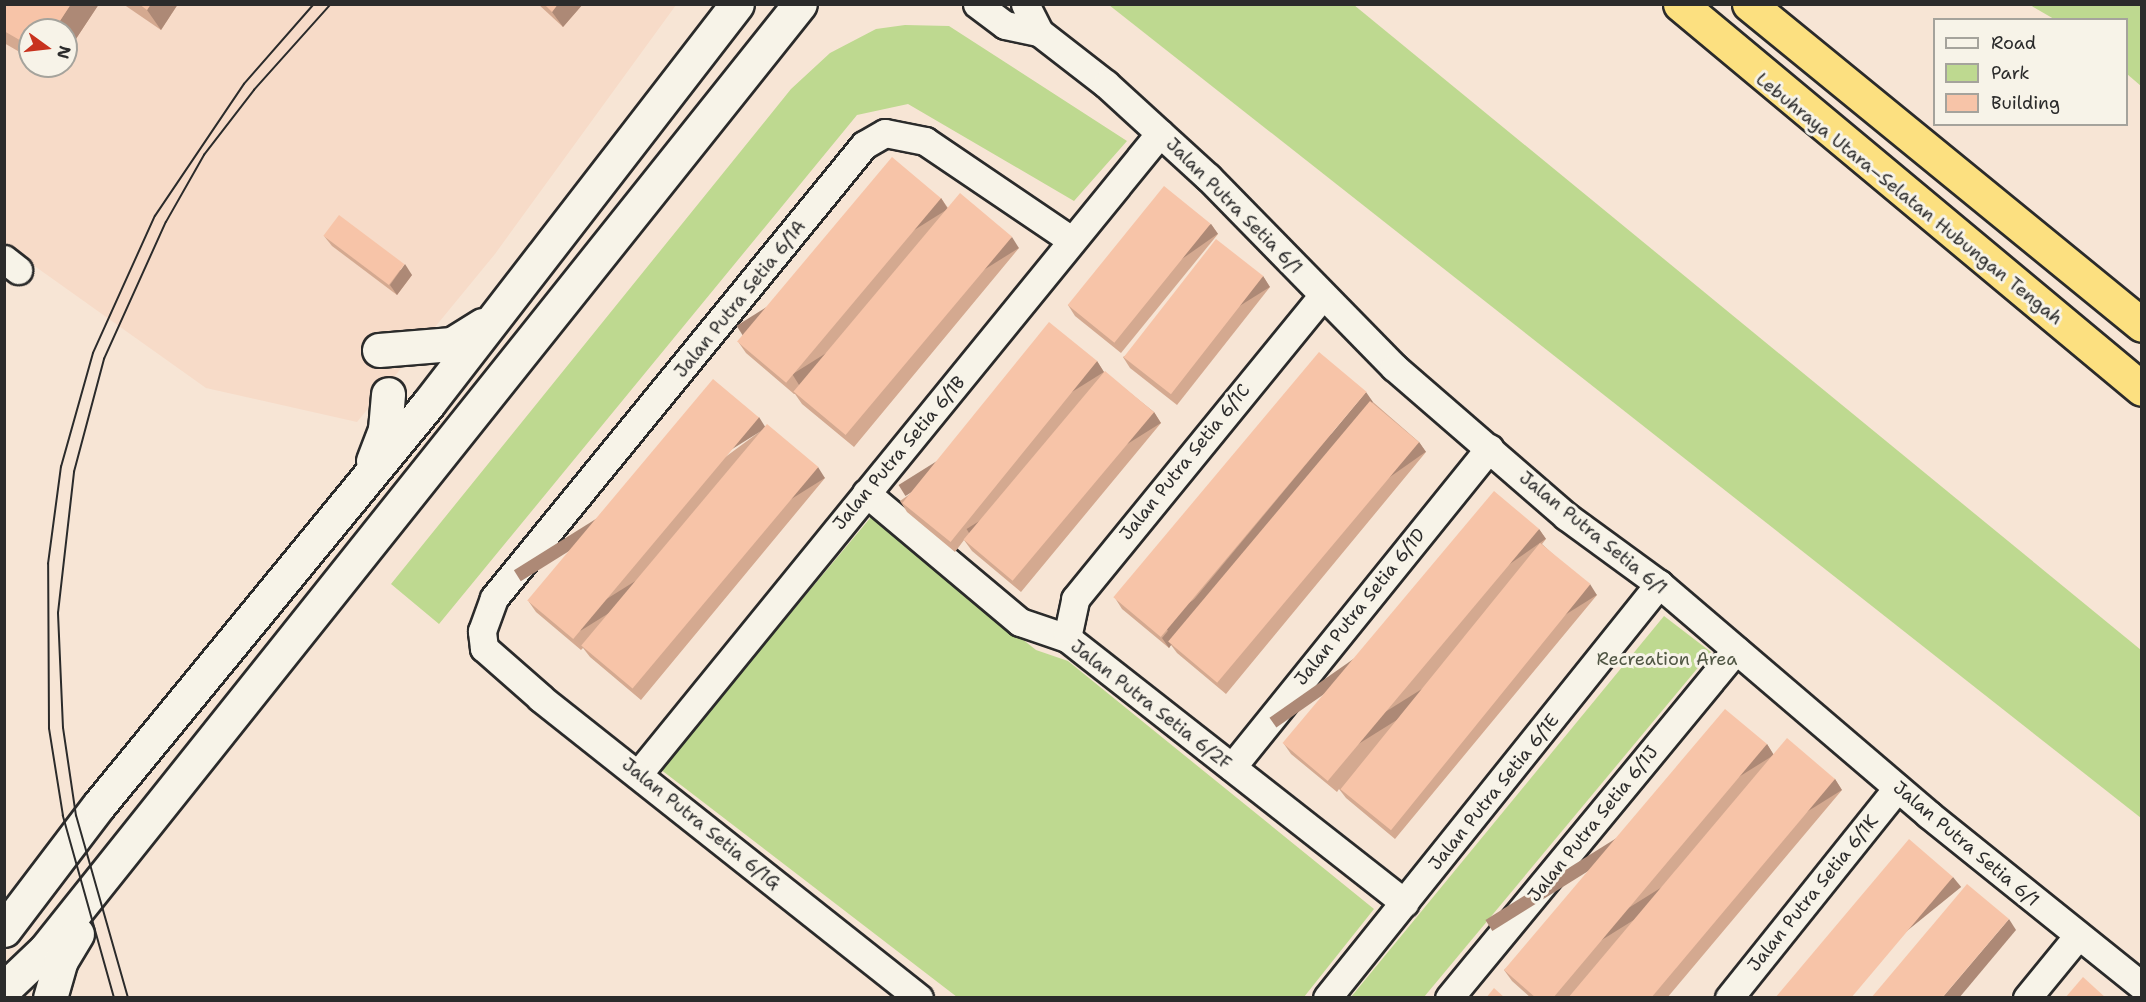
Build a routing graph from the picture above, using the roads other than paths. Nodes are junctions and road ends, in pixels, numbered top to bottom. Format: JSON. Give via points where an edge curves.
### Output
{"nodes":[{"id":1,"x":736,"y":4,"type":"edge"},
{"id":2,"x":800,"y":4,"type":"edge"},
{"id":3,"x":814,"y":4,"type":"edge"},
{"id":4,"x":977,"y":4,"type":"edge"},
{"id":5,"x":1025,"y":4,"type":"edge"},
{"id":6,"x":1680,"y":4,"type":"edge"},
{"id":7,"x":1749,"y":4,"type":"edge"},
{"id":8,"x":777,"y":31,"type":"junction"},
{"id":9,"x":1039,"y":32,"type":"junction"},
{"id":10,"x":1160,"y":133,"type":"junction"},
{"id":11,"x":1070,"y":239,"type":"junction"},
{"id":12,"x":1322,"y":296,"type":"junction"},
{"id":13,"x":494,"y":319,"type":"junction"},
{"id":14,"x":2142,"y":325,"type":"edge"},
{"id":15,"x":380,"y":350,"type":"dead end"},
{"id":16,"x":2142,"y":389,"type":"edge"},
{"id":17,"x":490,"y":393,"type":"junction"},
{"id":18,"x":388,"y":394,"type":"dead end"},
{"id":19,"x":428,"y":404,"type":"junction"},
{"id":20,"x":1489,"y":448,"type":"junction"},
{"id":21,"x":427,"y":473,"type":"junction"},
{"id":22,"x":364,"y":483,"type":"junction"},
{"id":23,"x":866,"y":494,"type":"junction"},
{"id":24,"x":1659,"y":584,"type":"junction"},
{"id":25,"x":1067,"y":638,"type":"junction"},
{"id":26,"x":484,"y":648,"type":"joint"},
{"id":27,"x":1736,"y":650,"type":"junction"},
{"id":28,"x":1232,"y":767,"type":"junction"},
{"id":29,"x":639,"y":773,"type":"junction"},
{"id":30,"x":1898,"y":788,"type":"junction"},
{"id":31,"x":99,"y":805,"type":"junction"},
{"id":32,"x":145,"y":825,"type":"junction"},
{"id":33,"x":4,"y":896,"type":"edge"},
{"id":34,"x":1405,"y":903,"type":"junction"},
{"id":35,"x":4,"y":930,"type":"edge"},
{"id":36,"x":2077,"y":937,"type":"junction"},
{"id":37,"x":2142,"y":986,"type":"edge"},
{"id":38,"x":4,"y":989,"type":"edge"},
{"id":39,"x":50,"y":998,"type":"edge"},
{"id":40,"x":919,"y":998,"type":"edge"},
{"id":41,"x":1327,"y":998,"type":"edge"},
{"id":42,"x":1449,"y":998,"type":"edge"},
{"id":43,"x":1729,"y":998,"type":"edge"},
{"id":44,"x":2027,"y":998,"type":"edge"}],
"edges":[{"from":1,"to":13,"type":"main road"},
{"from":2,"to":8,"type":"main road"},
{"from":3,"to":8,"type":"main road"},
{"from":4,"to":9,"type":"street","via":[[1005,25]]},
{"from":5,"to":9,"type":"street"},
{"from":6,"to":16,"type":"highway","name":"Lebuhraya Utara–Selatan Hubungan Tengah"},
{"from":7,"to":14,"type":"highway"},
{"from":8,"to":17,"type":"main road"},
{"from":9,"to":10,"type":"street","name":"Jalan Putra Setia 6/1"},
{"from":10,"to":11,"type":"street","name":"Jalan Putra Setia 6/1B"},
{"from":10,"to":12,"type":"street","name":"Jalan Putra Setia 6/1"},
{"from":11,"to":23,"type":"street","name":"Jalan Putra Setia 6/1B"},
{"from":11,"to":26,"type":"street","name":"Jalan Putra Setia 6/1A","via":[[924,141],[885,133],[864,145],[494,598],[485,613]]},
{"from":12,"to":20,"type":"street","name":"Jalan Putra Setia 6/1","via":[[1394,367]]},
{"from":12,"to":25,"type":"street","name":"Jalan Putra Setia 6/1C","via":[[1074,598]]},
{"from":13,"to":15,"type":"main road","via":[[452,344]]},
{"from":13,"to":19,"type":"main road"},
{"from":17,"to":19,"type":"main road"},
{"from":17,"to":21,"type":"main road"},
{"from":18,"to":22,"type":"main road","via":[[385,429]]},
{"from":19,"to":21,"type":"main road","via":[[432,437]]},
{"from":19,"to":22,"type":"main road"},
{"from":20,"to":24,"type":"street","name":"Jalan Putra Setia 6/1","via":[[1566,516]]},
{"from":20,"to":28,"type":"street","name":"Jalan Putra Setia 6/1D"},
{"from":21,"to":32,"type":"main road"},
{"from":22,"to":31,"type":"main road"},
{"from":23,"to":25,"type":"street","name":"Jalan Putra Setia 6/2F","via":[[1020,622]]},
{"from":23,"to":29,"type":"street","name":"Jalan Putra Setia 6/1B"},
{"from":24,"to":27,"type":"street","name":"Jalan Putra Setia 6/1"},
{"from":24,"to":34,"type":"street","name":"Jalan Putra Setia 6/1E"},
{"from":25,"to":28,"type":"street","name":"Jalan Putra Setia 6/2F"},
{"from":26,"to":29,"type":"street","name":"Jalan Putra Setia 6/1G"},
{"from":27,"to":30,"type":"street","name":"Jalan Putra Setia 6/1"},
{"from":27,"to":42,"type":"street","name":"Jalan Putra Setia 6/1J"},
{"from":28,"to":34,"type":"street","name":"Jalan Putra Setia 6/2F"},
{"from":29,"to":40,"type":"street","name":"Jalan Putra Setia 6/1G"},
{"from":30,"to":36,"type":"street","name":"Jalan Putra Setia 6/1"},
{"from":30,"to":43,"type":"street","name":"Jalan Putra Setia 6/1K"},
{"from":31,"to":33,"type":"main road"},
{"from":31,"to":35,"type":"main road"},
{"from":32,"to":38,"type":"main road","via":[[45,950]]},
{"from":32,"to":39,"type":"main road","via":[[60,962]]},
{"from":34,"to":41,"type":"street","name":"Jalan Putra Setia 6/1E"},
{"from":36,"to":37,"type":"street","name":"Jalan Putra Setia 6/1"},
{"from":36,"to":44,"type":"street"}]}
